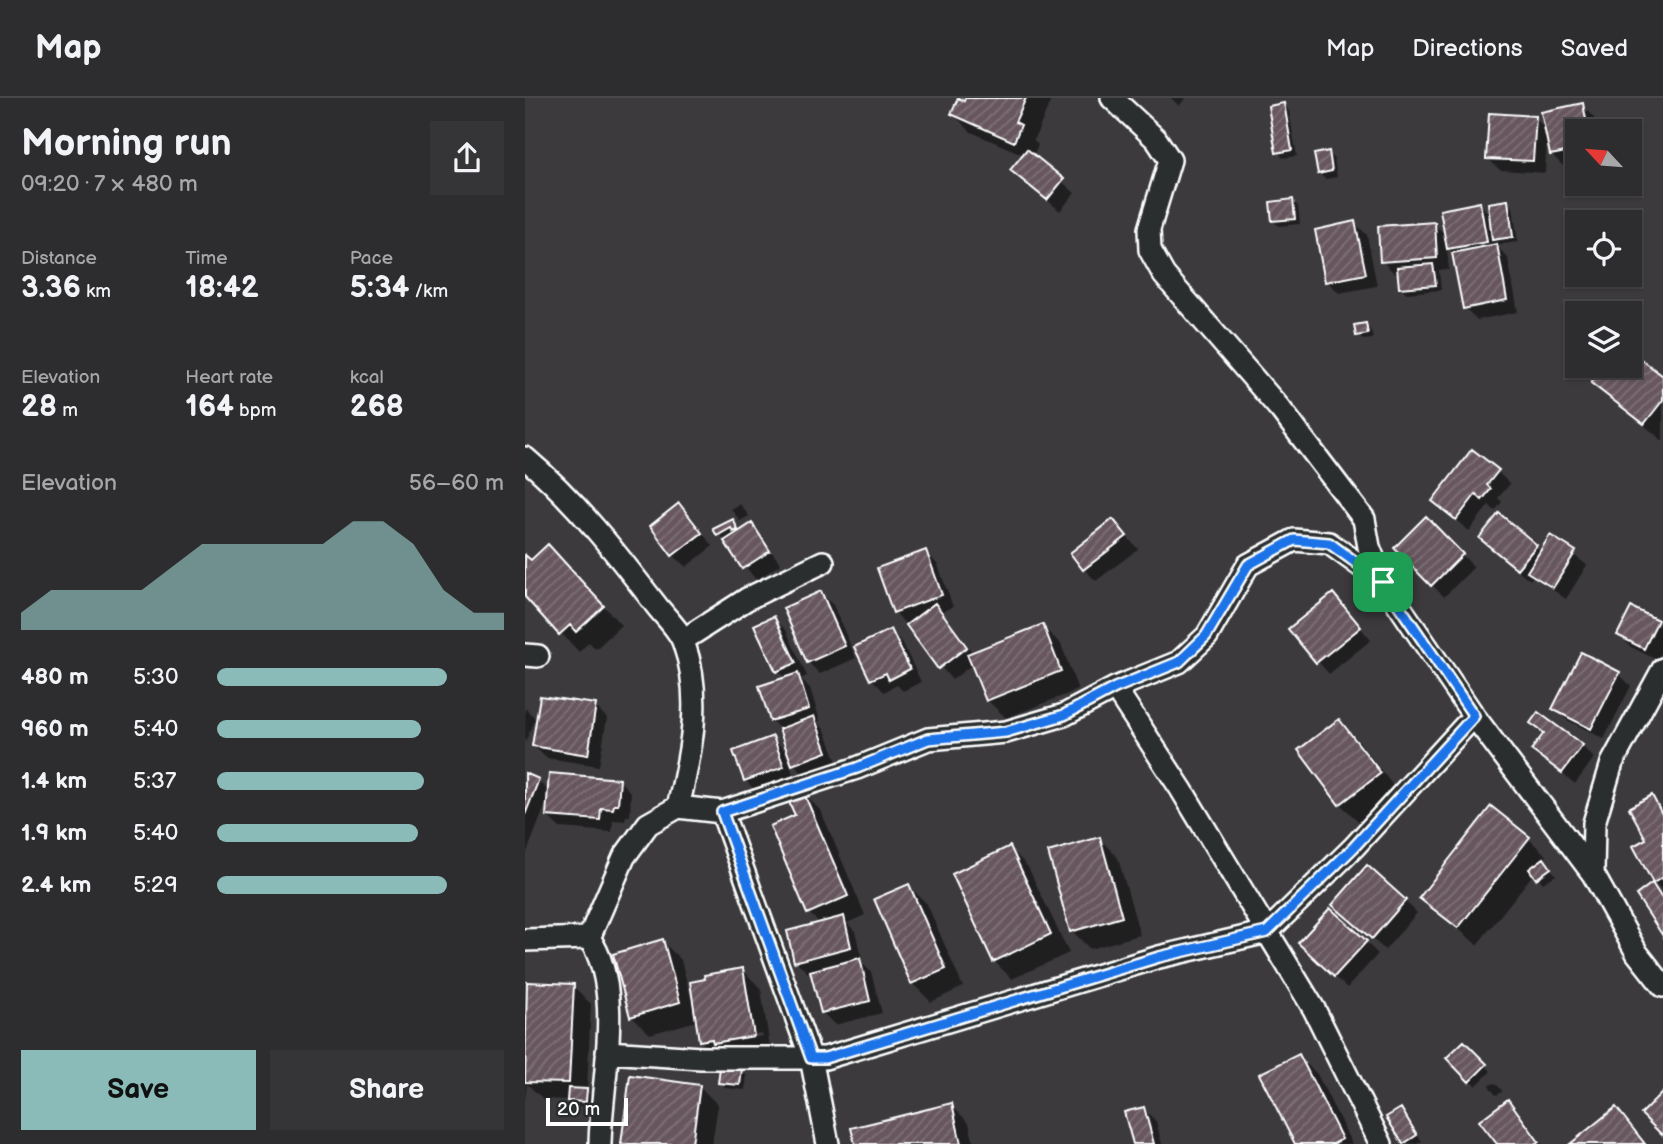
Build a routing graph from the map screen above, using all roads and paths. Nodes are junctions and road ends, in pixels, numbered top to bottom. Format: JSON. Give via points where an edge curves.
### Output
{"nodes":[{"id":1,"x":1112,"y":98,"type":"edge"},
{"id":2,"x":525,"y":458,"type":"edge"},
{"id":3,"x":823,"y":562,"type":"dead end"},
{"id":4,"x":1383,"y":582,"type":"junction"},
{"id":5,"x":683,"y":640,"type":"junction"},
{"id":6,"x":1663,"y":669,"type":"edge"},
{"id":7,"x":1115,"y":688,"type":"junction"},
{"id":8,"x":1474,"y":716,"type":"junction"},
{"id":9,"x":678,"y":807,"type":"junction"},
{"id":10,"x":722,"y":812,"type":"junction"},
{"id":11,"x":1593,"y":874,"type":"junction"},
{"id":12,"x":1267,"y":932,"type":"junction"},
{"id":13,"x":589,"y":938,"type":"junction"},
{"id":14,"x":525,"y":940,"type":"edge"},
{"id":15,"x":1663,"y":986,"type":"edge"},
{"id":16,"x":607,"y":1052,"type":"junction"},
{"id":17,"x":811,"y":1058,"type":"junction"},
{"id":18,"x":600,"y":1144,"type":"edge"},
{"id":19,"x":828,"y":1144,"type":"edge"},
{"id":20,"x":1381,"y":1144,"type":"edge"}],
"edges":[{"from":1,"to":4,"type":"street","via":[[1156,139],[1170,160],[1149,229],[1150,250],[1164,275],[1282,410],[1364,519]]},
{"from":2,"to":5,"type":"street","via":[[550,479]]},
{"from":3,"to":5,"type":"street","via":[[747,599]]},
{"from":4,"to":7,"type":"street","via":[[1329,543],[1294,540],[1248,565],[1206,636],[1179,662]]},
{"from":4,"to":8,"type":"street"},
{"from":5,"to":9,"type":"street","via":[[695,700],[690,756]]},
{"from":6,"to":11,"type":"street","via":[[1612,763],[1594,823]]},
{"from":7,"to":10,"type":"street","via":[[1064,715],[1006,732],[928,739],[857,768]]},
{"from":7,"to":12,"type":"street"},
{"from":8,"to":11,"type":"street"},
{"from":8,"to":12,"type":"street","via":[[1354,847]]},
{"from":9,"to":10,"type":"street"},
{"from":9,"to":13,"type":"street","via":[[648,824],[624,857]]},
{"from":10,"to":17,"type":"street"},
{"from":11,"to":15,"type":"street","via":[[1637,953]]},
{"from":12,"to":17,"type":"street","via":[[1159,957],[825,1058]]},
{"from":12,"to":20,"type":"street","via":[[1314,1009]]},
{"from":13,"to":14,"type":"street"},
{"from":13,"to":16,"type":"street","via":[[598,950],[610,1013]]},
{"from":16,"to":17,"type":"street"},
{"from":16,"to":18,"type":"street"},
{"from":17,"to":19,"type":"street"}]}
